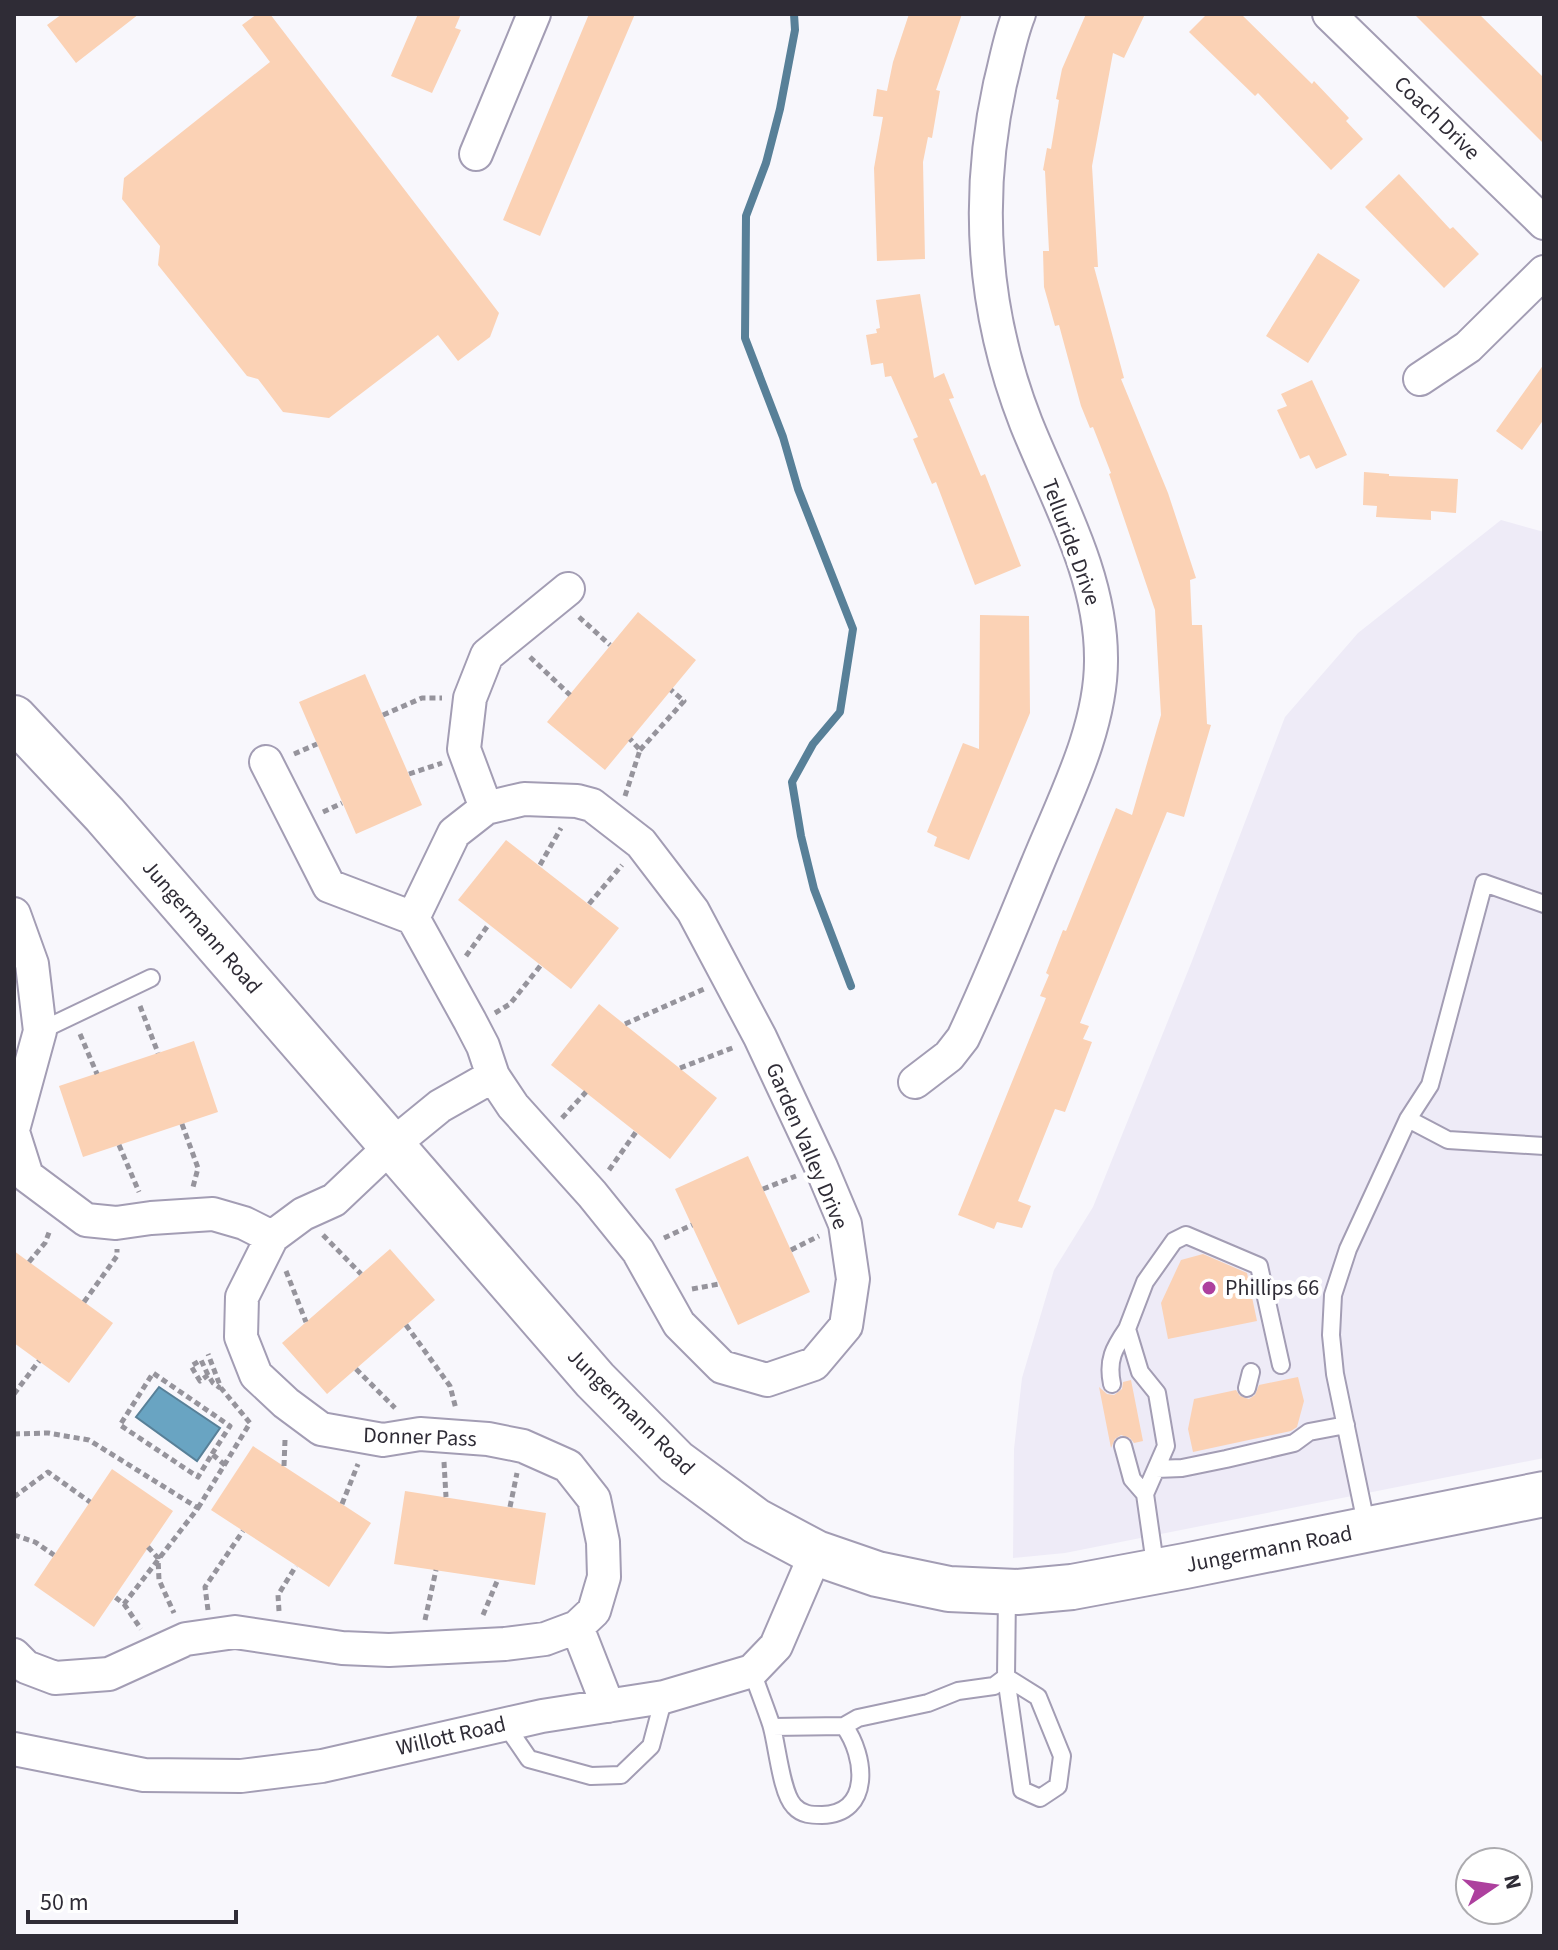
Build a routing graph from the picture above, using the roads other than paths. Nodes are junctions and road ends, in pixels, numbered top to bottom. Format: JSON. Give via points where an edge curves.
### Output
{"nodes":[{"id":1,"x":534,"y":14,"type":"edge"},
{"id":2,"x":1019,"y":14,"type":"edge"},
{"id":3,"x":1329,"y":14,"type":"edge"},
{"id":4,"x":476,"y":154,"type":"dead end"},
{"id":5,"x":1544,"y":223,"type":"edge"},
{"id":6,"x":1544,"y":272,"type":"edge"},
{"id":7,"x":1420,"y":379,"type":"dead end"},
{"id":8,"x":563,"y":593,"type":"road end"},
{"id":9,"x":14,"y":718,"type":"edge"},
{"id":10,"x":266,"y":762,"type":"dead end"},
{"id":11,"x":486,"y":808,"type":"junction"},
{"id":12,"x":1544,"y":904,"type":"edge"},
{"id":13,"x":14,"y":914,"type":"edge"},
{"id":14,"x":413,"y":918,"type":"junction"},
{"id":15,"x":151,"y":978,"type":"dead end"},
{"id":16,"x":40,"y":1031,"type":"junction"},
{"id":17,"x":493,"y":1076,"type":"junction"},
{"id":18,"x":915,"y":1082,"type":"dead end"},
{"id":19,"x":1408,"y":1119,"type":"junction"},
{"id":20,"x":14,"y":1126,"type":"edge"},
{"id":21,"x":14,"y":1135,"type":"edge"},
{"id":22,"x":391,"y":1146,"type":"junction"},
{"id":23,"x":1544,"y":1146,"type":"edge"},
{"id":24,"x":272,"y":1237,"type":"junction"},
{"id":25,"x":1127,"y":1329,"type":"junction"},
{"id":26,"x":1281,"y":1365,"type":"dead end"},
{"id":27,"x":1112,"y":1384,"type":"dead end"},
{"id":28,"x":1346,"y":1425,"type":"junction"},
{"id":29,"x":1123,"y":1446,"type":"dead end"},
{"id":30,"x":1156,"y":1469,"type":"junction"},
{"id":31,"x":1145,"y":1494,"type":"junction"},
{"id":32,"x":1544,"y":1494,"type":"edge"},
{"id":33,"x":1368,"y":1529,"type":"junction"},
{"id":34,"x":816,"y":1553,"type":"junction"},
{"id":35,"x":1156,"y":1572,"type":"junction"},
{"id":36,"x":1007,"y":1591,"type":"junction"},
{"id":37,"x":577,"y":1627,"type":"junction"},
{"id":38,"x":14,"y":1655,"type":"edge"},
{"id":39,"x":752,"y":1671,"type":"junction"},
{"id":40,"x":1006,"y":1677,"type":"junction"},
{"id":41,"x":664,"y":1697,"type":"junction"},
{"id":42,"x":608,"y":1706,"type":"junction"},
{"id":43,"x":505,"y":1724,"type":"junction"},
{"id":44,"x":844,"y":1726,"type":"junction"},
{"id":45,"x":772,"y":1727,"type":"junction"},
{"id":46,"x":14,"y":1749,"type":"edge"}],
"edges":[{"from":1,"to":4,"type":"street"},
{"from":2,"to":18,"type":"street","name":"Telluride Drive","via":[[988,144],[989,276],[1009,376],[1075,539],[1097,615],[1100,694],[1057,816],[970,1024],[949,1056]]},
{"from":3,"to":5,"type":"street","name":"Coach Drive"},
{"from":6,"to":7,"type":"street","via":[[1468,347]]},
{"from":8,"to":11,"type":"street","via":[[487,655],[470,698],[464,749]]},
{"from":9,"to":22,"type":"main road","name":"Jungermann Road","via":[[105,815]]},
{"from":10,"to":14,"type":"street","via":[[329,886]]},
{"from":11,"to":14,"type":"street","name":"Garden Valley Drive","via":[[454,833]]},
{"from":11,"to":17,"type":"street","name":"Garden Valley Drive","via":[[524,799],[592,805],[641,843],[693,911],[760,1037],[845,1224],[853,1279],[846,1326],[814,1364],[767,1380],[722,1367],[679,1324],[638,1251]]},
{"from":12,"to":19,"type":"lane","via":[[1484,883],[1430,1085]]},
{"from":13,"to":16,"type":"street","via":[[32,964]]},
{"from":14,"to":17,"type":"street","name":"Garden Valley Drive","via":[[483,1046]]},
{"from":15,"to":16,"type":"lane"},
{"from":16,"to":20,"type":"street"},
{"from":17,"to":22,"type":"street","via":[[440,1106]]},
{"from":19,"to":23,"type":"lane","via":[[1448,1140]]},
{"from":19,"to":28,"type":"lane","via":[[1348,1249],[1333,1295],[1331,1335]]},
{"from":21,"to":24,"type":"street","via":[[27,1176],[86,1220],[116,1223],[213,1214]]},
{"from":22,"to":24,"type":"street","name":"Donner Pass","via":[[334,1200]]},
{"from":22,"to":34,"type":"main road","name":"Jungermann Road","via":[[595,1380],[676,1462],[756,1521]]},
{"from":24,"to":37,"type":"street","name":"Donner Pass","via":[[242,1297],[241,1337],[256,1375],[321,1429],[383,1440],[420,1434],[463,1437],[523,1446],[568,1466],[594,1499],[603,1542],[604,1577],[594,1611]]},
{"from":25,"to":26,"type":"lane","via":[[1145,1282],[1174,1241],[1186,1235],[1259,1266]]},
{"from":25,"to":27,"type":"lane","via":[[1111,1353]]},
{"from":25,"to":30,"type":"lane","via":[[1140,1372],[1157,1393],[1166,1446]]},
{"from":28,"to":30,"type":"lane","via":[[1309,1432],[1294,1443]]},
{"from":28,"to":33,"type":"lane"},
{"from":29,"to":31,"type":"lane","via":[[1132,1479]]},
{"from":30,"to":31,"type":"lane"},
{"from":31,"to":35,"type":"lane"},
{"from":32,"to":33,"type":"main road","name":"Jungermann Road"},
{"from":33,"to":35,"type":"main road","name":"Jungermann Road"},
{"from":34,"to":36,"type":"main road","name":"Jungermann Road","via":[[877,1574],[949,1589]]},
{"from":34,"to":39,"type":"street","via":[[776,1646]]},
{"from":35,"to":36,"type":"main road","name":"Jungermann Road","via":[[1072,1587]]},
{"from":36,"to":40,"type":"lane"},
{"from":37,"to":38,"type":"street","via":[[545,1639],[419,1649],[342,1648],[235,1632],[198,1637],[109,1674],[55,1678],[26,1667]]},
{"from":37,"to":42,"type":"street"},
{"from":39,"to":41,"type":"street","name":"Willott Road"},
{"from":39,"to":45,"type":"lane"},
{"from":40,"to":40,"type":"lane","via":[[1038,1697],[1062,1756],[1058,1786],[1040,1798],[1022,1790]]},
{"from":40,"to":44,"type":"lane","via":[[994,1686],[958,1691]]},
{"from":41,"to":42,"type":"street","name":"Willott Road"},
{"from":41,"to":43,"type":"lane","via":[[651,1746],[621,1775],[591,1776],[529,1759]]},
{"from":42,"to":43,"type":"street","name":"Willott Road"},
{"from":43,"to":46,"type":"street","name":"Willott Road","via":[[322,1766],[241,1776],[144,1775]]},
{"from":44,"to":45,"type":"lane"},
{"from":44,"to":45,"type":"lane","via":[[853,1738],[862,1784],[850,1807],[838,1815],[809,1816],[793,1806]]}]}
